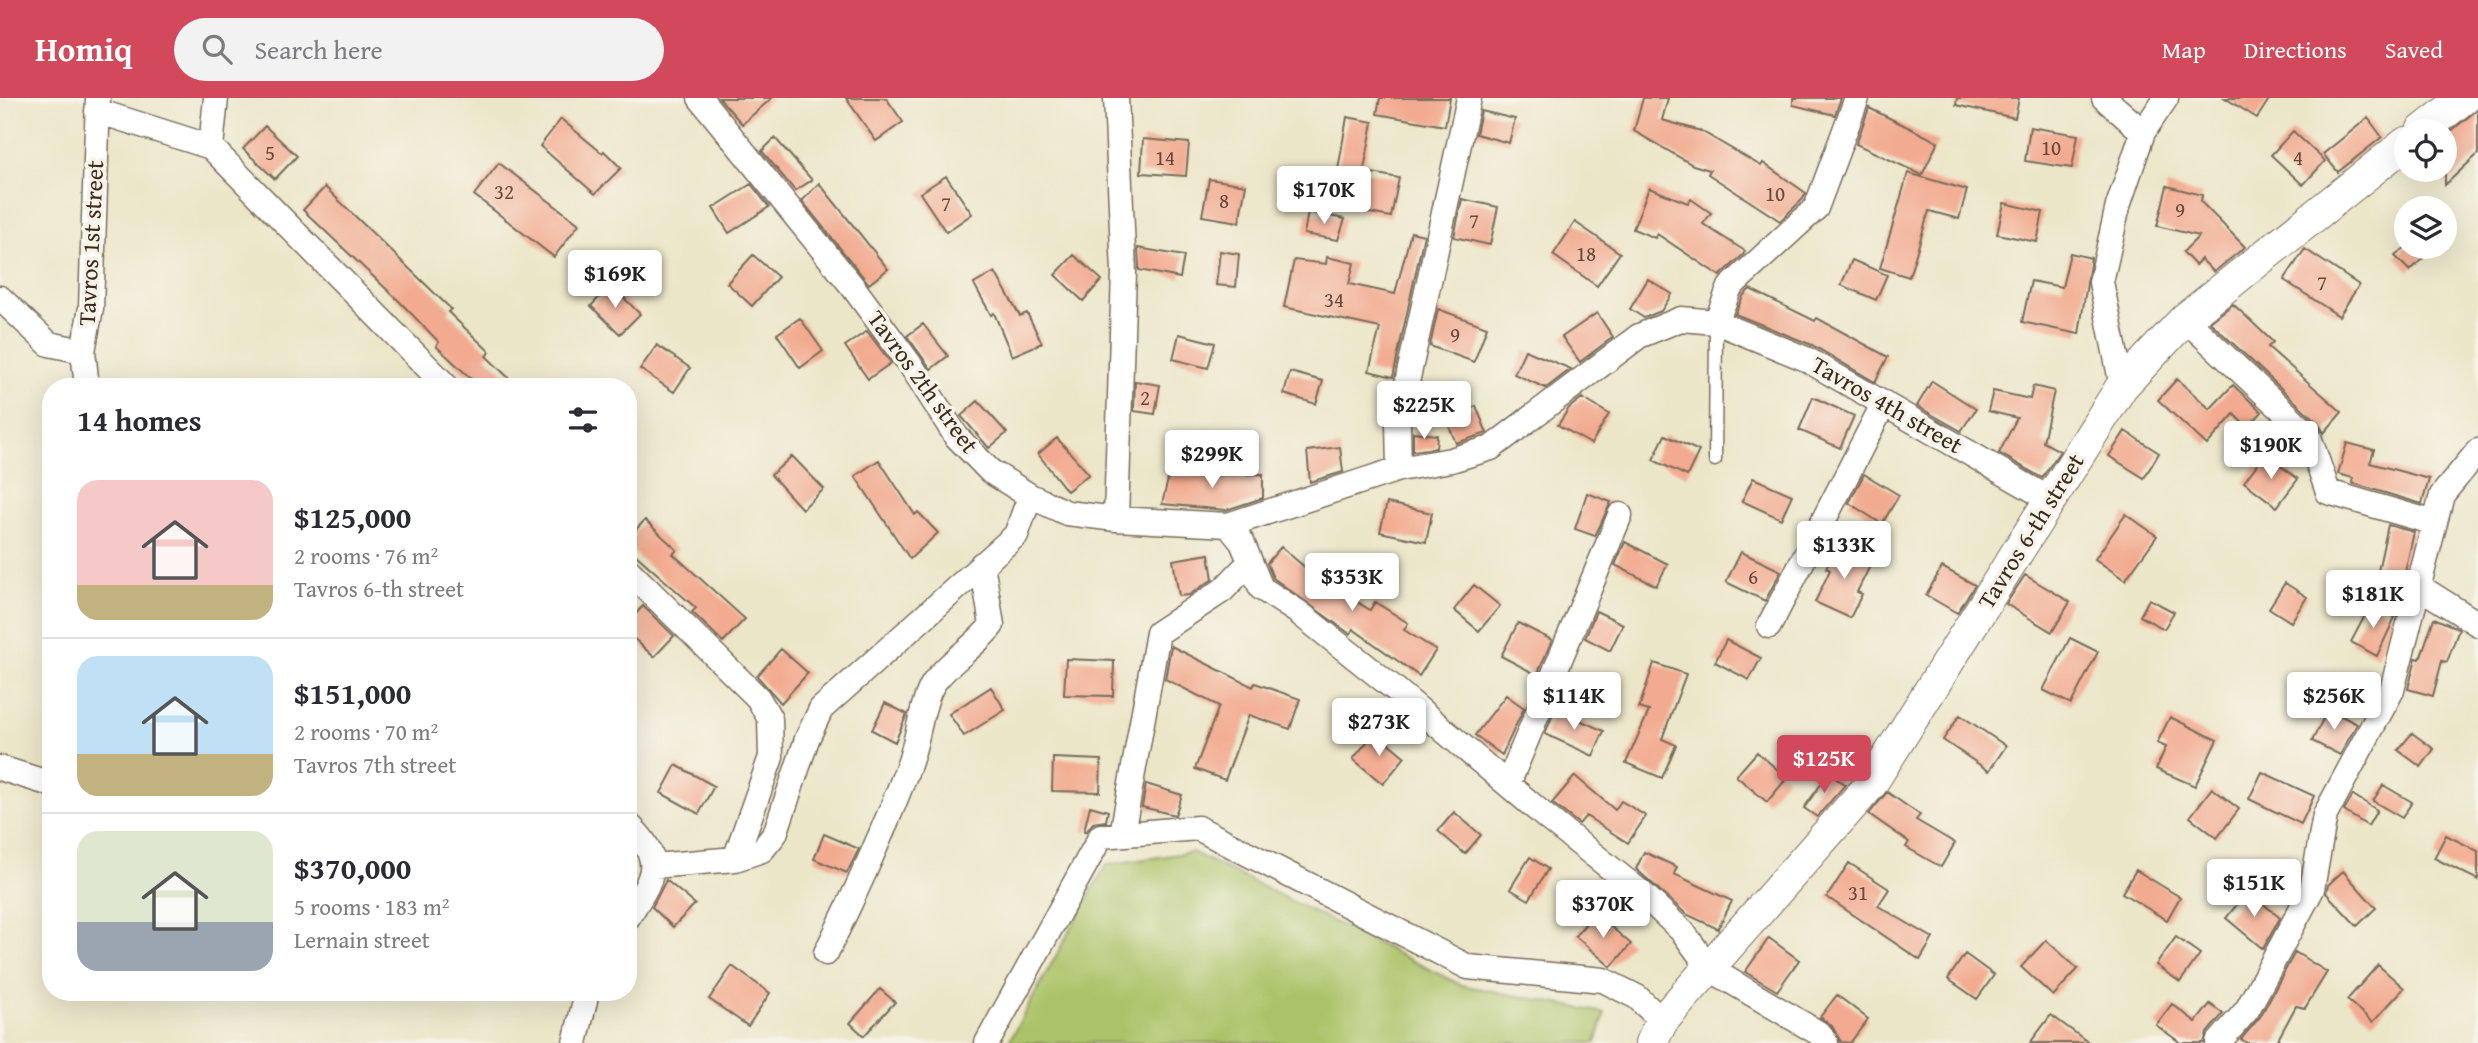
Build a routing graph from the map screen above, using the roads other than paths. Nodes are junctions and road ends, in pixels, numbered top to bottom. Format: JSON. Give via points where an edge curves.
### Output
{"nodes":[{"id":1,"x":216,"y":98,"type":"edge"},
{"id":2,"x":700,"y":98,"type":"edge"},
{"id":3,"x":1116,"y":98,"type":"edge"},
{"id":4,"x":1469,"y":98,"type":"edge"},
{"id":5,"x":1857,"y":98,"type":"edge"},
{"id":6,"x":2104,"y":98,"type":"edge"},
{"id":7,"x":2166,"y":98,"type":"edge"},
{"id":8,"x":2464,"y":98,"type":"edge"},
{"id":9,"x":97,"y":104,"type":"edge"},
{"id":10,"x":2437,"y":119,"type":"edge"},
{"id":11,"x":2143,"y":132,"type":"junction"},
{"id":12,"x":211,"y":147,"type":"junction"},
{"id":13,"x":2394,"y":154,"type":"edge"},
{"id":14,"x":0,"y":299,"type":"edge"},
{"id":15,"x":2185,"y":319,"type":"junction"},
{"id":16,"x":1716,"y":322,"type":"junction"},
{"id":17,"x":83,"y":351,"type":"junction"},
{"id":18,"x":86,"y":378,"type":"edge"},
{"id":19,"x":438,"y":378,"type":"edge"},
{"id":20,"x":2122,"y":386,"type":"junction"},
{"id":21,"x":1884,"y":403,"type":"junction"},
{"id":22,"x":2478,"y":451,"type":"edge"},
{"id":23,"x":1715,"y":460,"type":"dead end"},
{"id":24,"x":1399,"y":470,"type":"junction"},
{"id":25,"x":1030,"y":496,"type":"junction"},
{"id":26,"x":2051,"y":500,"type":"junction"},
{"id":27,"x":1620,"y":515,"type":"dead end"},
{"id":28,"x":1115,"y":519,"type":"junction"},
{"id":29,"x":2435,"y":523,"type":"junction"},
{"id":30,"x":1228,"y":525,"type":"junction"},
{"id":31,"x":982,"y":564,"type":"junction"},
{"id":32,"x":1248,"y":564,"type":"junction"},
{"id":33,"x":637,"y":579,"type":"edge"},
{"id":34,"x":2418,"y":586,"type":"junction"},
{"id":35,"x":2478,"y":624,"type":"edge"},
{"id":36,"x":1769,"y":626,"type":"dead end"},
{"id":37,"x":0,"y":768,"type":"edge"},
{"id":38,"x":42,"y":781,"type":"edge"},
{"id":39,"x":1508,"y":784,"type":"junction"},
{"id":40,"x":637,"y":832,"type":"edge"},
{"id":41,"x":1122,"y":834,"type":"junction"},
{"id":42,"x":735,"y":859,"type":"junction"},
{"id":43,"x":654,"y":866,"type":"junction"},
{"id":44,"x":637,"y":902,"type":"edge"},
{"id":45,"x":826,"y":953,"type":"dead end"},
{"id":46,"x":1710,"y":969,"type":"junction"},
{"id":47,"x":585,"y":1001,"type":"edge"},
{"id":48,"x":1656,"y":1032,"type":"edge"},
{"id":49,"x":575,"y":1043,"type":"edge"},
{"id":50,"x":987,"y":1043,"type":"edge"},
{"id":51,"x":1826,"y":1043,"type":"edge"},
{"id":52,"x":2218,"y":1043,"type":"edge"}],
"edges":[{"from":1,"to":12,"type":"street"},
{"from":2,"to":25,"type":"street","name":"Tavros 2th street","via":[[853,287],[912,366],[956,436],[990,471]]},
{"from":3,"to":28,"type":"street","via":[[1124,272]]},
{"from":4,"to":24,"type":"street","via":[[1398,424]]},
{"from":5,"to":16,"type":"street","via":[[1816,208],[1730,287]]},
{"from":6,"to":11,"type":"street"},
{"from":7,"to":11,"type":"street"},
{"from":8,"to":10,"type":"street"},
{"from":9,"to":12,"type":"street"},
{"from":9,"to":17,"type":"street","name":"Tavros 1st street","via":[[91,308]]},
{"from":11,"to":20,"type":"street","via":[[2118,206],[2101,282]]},
{"from":12,"to":19,"type":"street"},
{"from":13,"to":15,"type":"street","name":"Tavros 6-th street"},
{"from":14,"to":17,"type":"street","via":[[49,344]]},
{"from":15,"to":20,"type":"street","name":"Tavros 6-th street"},
{"from":15,"to":29,"type":"street","via":[[2308,434],[2328,492]]},
{"from":16,"to":21,"type":"street","name":"Tavros 4th street","via":[[1806,359]]},
{"from":16,"to":23,"type":"lane"},
{"from":16,"to":24,"type":"street","name":"Tavros 4th street","via":[[1681,319],[1639,336],[1491,448]]},
{"from":17,"to":18,"type":"street","name":"Tavros 1st street"},
{"from":20,"to":26,"type":"street","name":"Tavros 6-th street"},
{"from":21,"to":26,"type":"street","name":"Tavros 4th street"},
{"from":21,"to":36,"type":"street"},
{"from":22,"to":29,"type":"street","via":[[2442,495]]},
{"from":24,"to":30,"type":"street","name":"Tavros 4th street"},
{"from":25,"to":28,"type":"street","name":"Tavros 2th street","via":[[1067,513]]},
{"from":25,"to":31,"type":"street","via":[[1016,535]]},
{"from":26,"to":46,"type":"street","name":"Tavros 6-th street","via":[[1871,785]]},
{"from":27,"to":39,"type":"street"},
{"from":28,"to":30,"type":"street","name":"Tavros 2th street"},
{"from":29,"to":34,"type":"street"},
{"from":30,"to":32,"type":"street","via":[[1242,542]]},
{"from":31,"to":42,"type":"street","via":[[821,709],[775,834],[762,850]]},
{"from":31,"to":45,"type":"street","via":[[992,625],[936,680],[928,694],[910,765]]},
{"from":32,"to":39,"type":"street","via":[[1261,588],[1298,612]]},
{"from":32,"to":41,"type":"street","via":[[1223,590],[1158,633]]},
{"from":33,"to":42,"type":"street","via":[[758,698],[769,719],[771,757]]},
{"from":34,"to":35,"type":"street"},
{"from":34,"to":52,"type":"street","via":[[2392,690],[2325,815],[2312,888],[2247,1010]]},
{"from":37,"to":38,"type":"street"},
{"from":39,"to":46,"type":"street","via":[[1643,894],[1683,932]]},
{"from":40,"to":43,"type":"street","via":[[648,842]]},
{"from":41,"to":48,"type":"street","via":[[1198,828],[1468,967],[1602,980],[1637,997]]},
{"from":41,"to":50,"type":"street","via":[[1101,836]]},
{"from":42,"to":43,"type":"street"},
{"from":43,"to":44,"type":"street"},
{"from":46,"to":48,"type":"street","name":"Tavros 6-th street"},
{"from":46,"to":51,"type":"street","via":[[1820,1034]]},
{"from":47,"to":49,"type":"street"}]}
